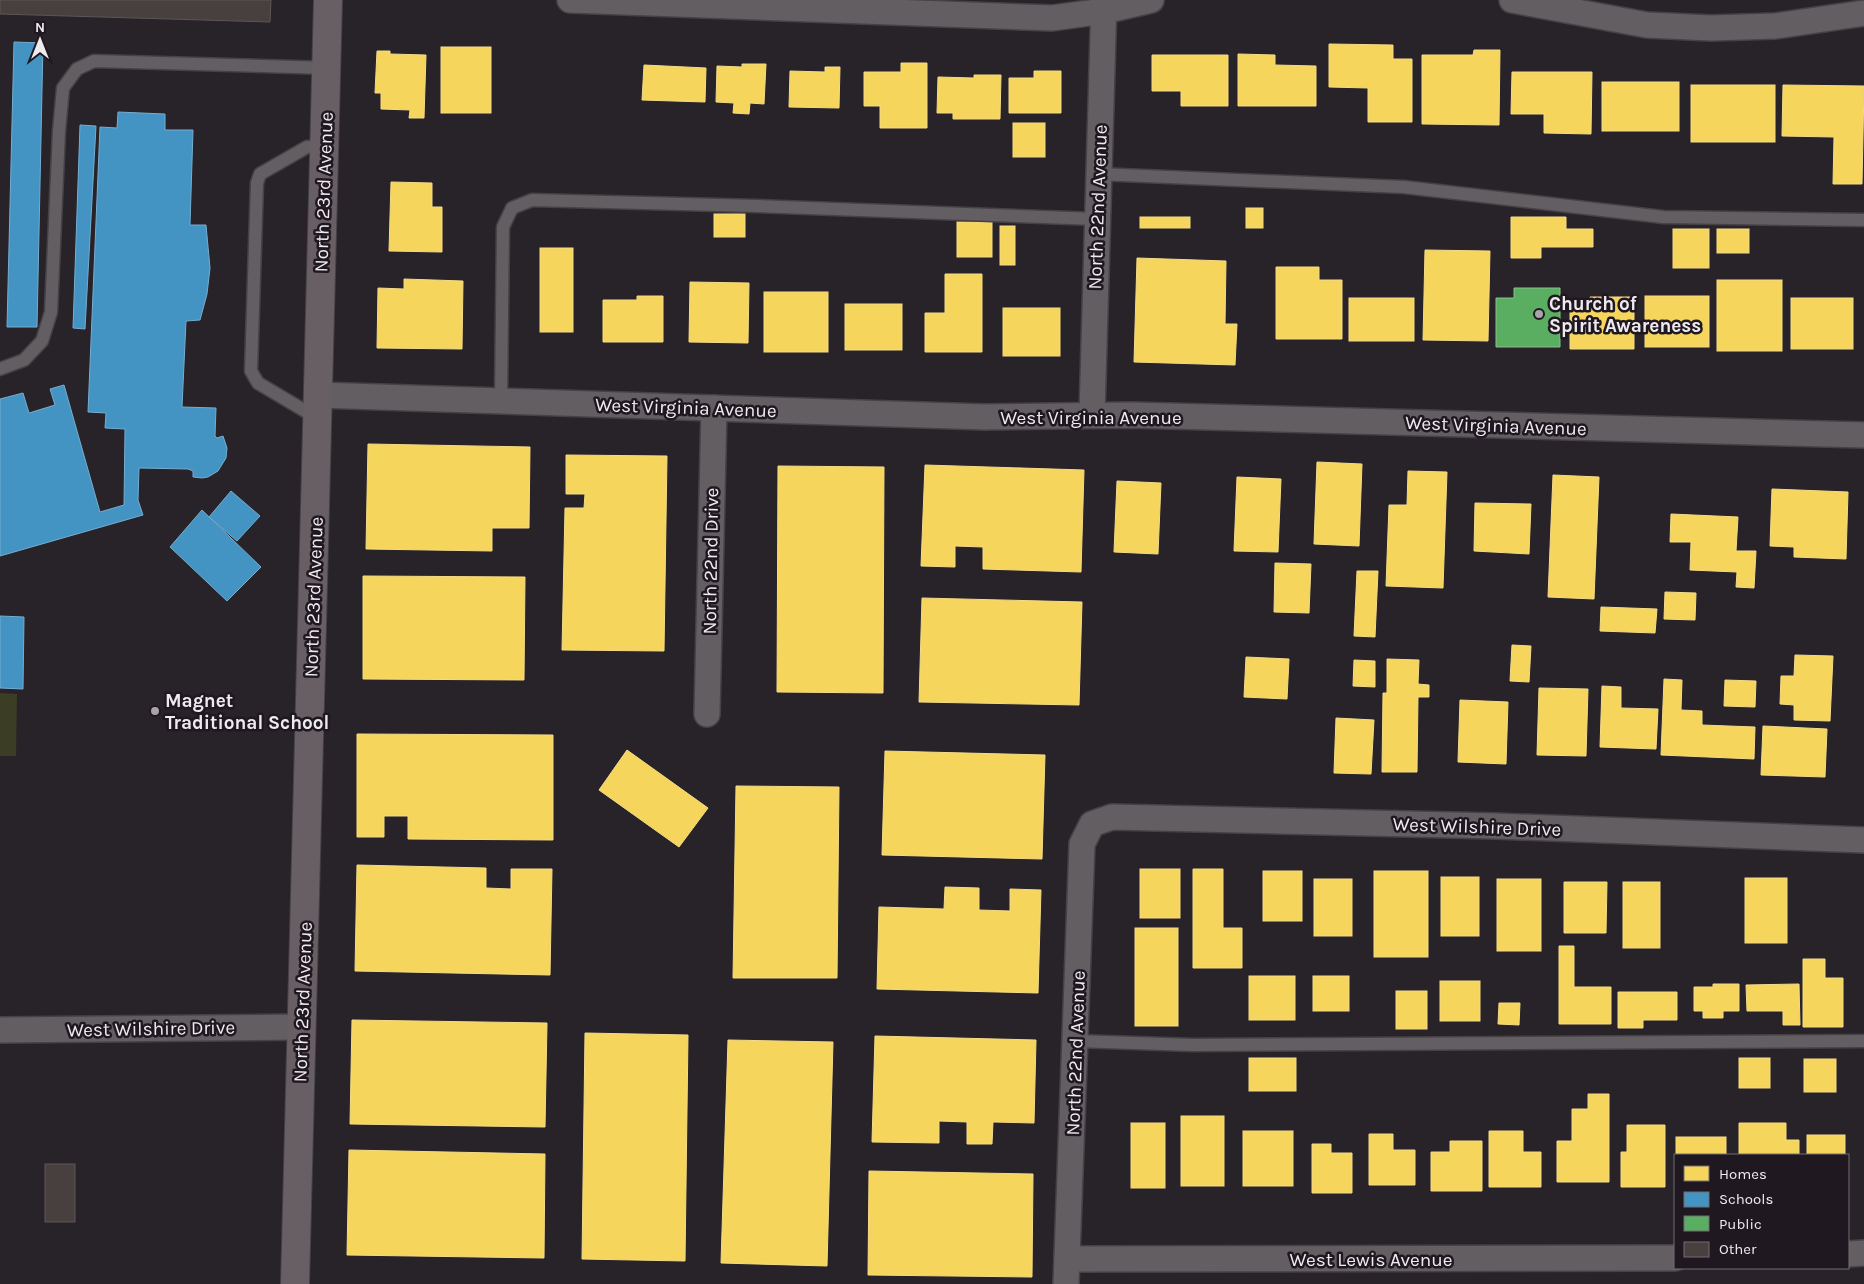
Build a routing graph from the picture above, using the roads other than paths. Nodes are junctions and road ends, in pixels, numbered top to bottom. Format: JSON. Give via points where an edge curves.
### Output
{"nodes":[{"id":1,"x":328,"y":0,"type":"edge"},
{"id":2,"x":570,"y":0,"type":"edge"},
{"id":3,"x":1151,"y":0,"type":"edge"},
{"id":4,"x":1512,"y":0,"type":"edge"},
{"id":5,"x":1104,"y":5,"type":"edge"},
{"id":6,"x":1864,"y":13,"type":"edge"},
{"id":7,"x":327,"y":68,"type":"junction"},
{"id":8,"x":324,"y":146,"type":"junction"},
{"id":9,"x":1098,"y":174,"type":"junction"},
{"id":10,"x":1096,"y":220,"type":"junction"},
{"id":11,"x":1864,"y":220,"type":"edge"},
{"id":12,"x":0,"y":369,"type":"edge"},
{"id":13,"x":501,"y":400,"type":"junction"},
{"id":14,"x":318,"y":406,"type":"junction"},
{"id":15,"x":714,"y":408,"type":"junction"},
{"id":16,"x":1092,"y":414,"type":"junction"},
{"id":17,"x":1864,"y":435,"type":"edge"},
{"id":18,"x":707,"y":714,"type":"dead end"},
{"id":19,"x":1092,"y":824,"type":"joint"},
{"id":20,"x":1864,"y":840,"type":"edge"},
{"id":21,"x":301,"y":1027,"type":"junction"},
{"id":22,"x":0,"y":1030,"type":"edge"},
{"id":23,"x":1076,"y":1042,"type":"junction"},
{"id":24,"x":1864,"y":1042,"type":"edge"},
{"id":25,"x":1864,"y":1253,"type":"edge"},
{"id":26,"x":1849,"y":1254,"type":"edge"},
{"id":27,"x":1674,"y":1258,"type":"edge"},
{"id":28,"x":1066,"y":1260,"type":"junction"},
{"id":29,"x":295,"y":1284,"type":"edge"},
{"id":30,"x":1066,"y":1284,"type":"edge"}],
"edges":[{"from":1,"to":7,"type":"street","name":"North 23rd Avenue"},
{"from":2,"to":5,"type":"street","via":[[1052,18]]},
{"from":3,"to":5,"type":"street"},
{"from":4,"to":6,"type":"street","via":[[1647,25],[1711,28],[1775,26]]},
{"from":5,"to":9,"type":"street","name":"North 22nd Avenue"},
{"from":7,"to":8,"type":"street","name":"North 23rd Avenue"},
{"from":7,"to":12,"type":"lane","via":[[94,61],[77,69],[63,88],[50,312],[42,341],[24,360]]},
{"from":8,"to":14,"type":"street","name":"North 23rd Avenue"},
{"from":8,"to":14,"type":"lane","via":[[307,147],[260,174],[257,183],[251,371],[258,383]]},
{"from":9,"to":10,"type":"street","name":"North 22nd Avenue"},
{"from":9,"to":11,"type":"lane","via":[[1404,187],[1663,217]]},
{"from":10,"to":13,"type":"lane","via":[[532,200],[512,208],[504,227]]},
{"from":10,"to":16,"type":"street","name":"North 22nd Avenue"},
{"from":13,"to":14,"type":"street","name":"West Virginia Avenue"},
{"from":13,"to":15,"type":"street","name":"West Virginia Avenue"},
{"from":14,"to":21,"type":"street","name":"North 23rd Avenue"},
{"from":15,"to":16,"type":"street","name":"West Virginia Avenue","via":[[985,417]]},
{"from":15,"to":18,"type":"street","name":"North 22nd Drive"},
{"from":16,"to":17,"type":"street","name":"West Virginia Avenue"},
{"from":19,"to":20,"type":"street","name":"West Wilshire Drive","via":[[1112,817],[1496,826]]},
{"from":19,"to":23,"type":"street","name":"North 22nd Avenue","via":[[1082,844]]},
{"from":21,"to":22,"type":"street","name":"West Wilshire Drive"},
{"from":21,"to":29,"type":"street","name":"North 23rd Avenue"},
{"from":23,"to":24,"type":"lane","via":[[1204,1045]]},
{"from":23,"to":28,"type":"street","name":"North 22nd Avenue"},
{"from":25,"to":26,"type":"street"},
{"from":27,"to":28,"type":"street","name":"West Lewis Avenue"},
{"from":28,"to":30,"type":"street","name":"North 22nd Avenue"}]}
